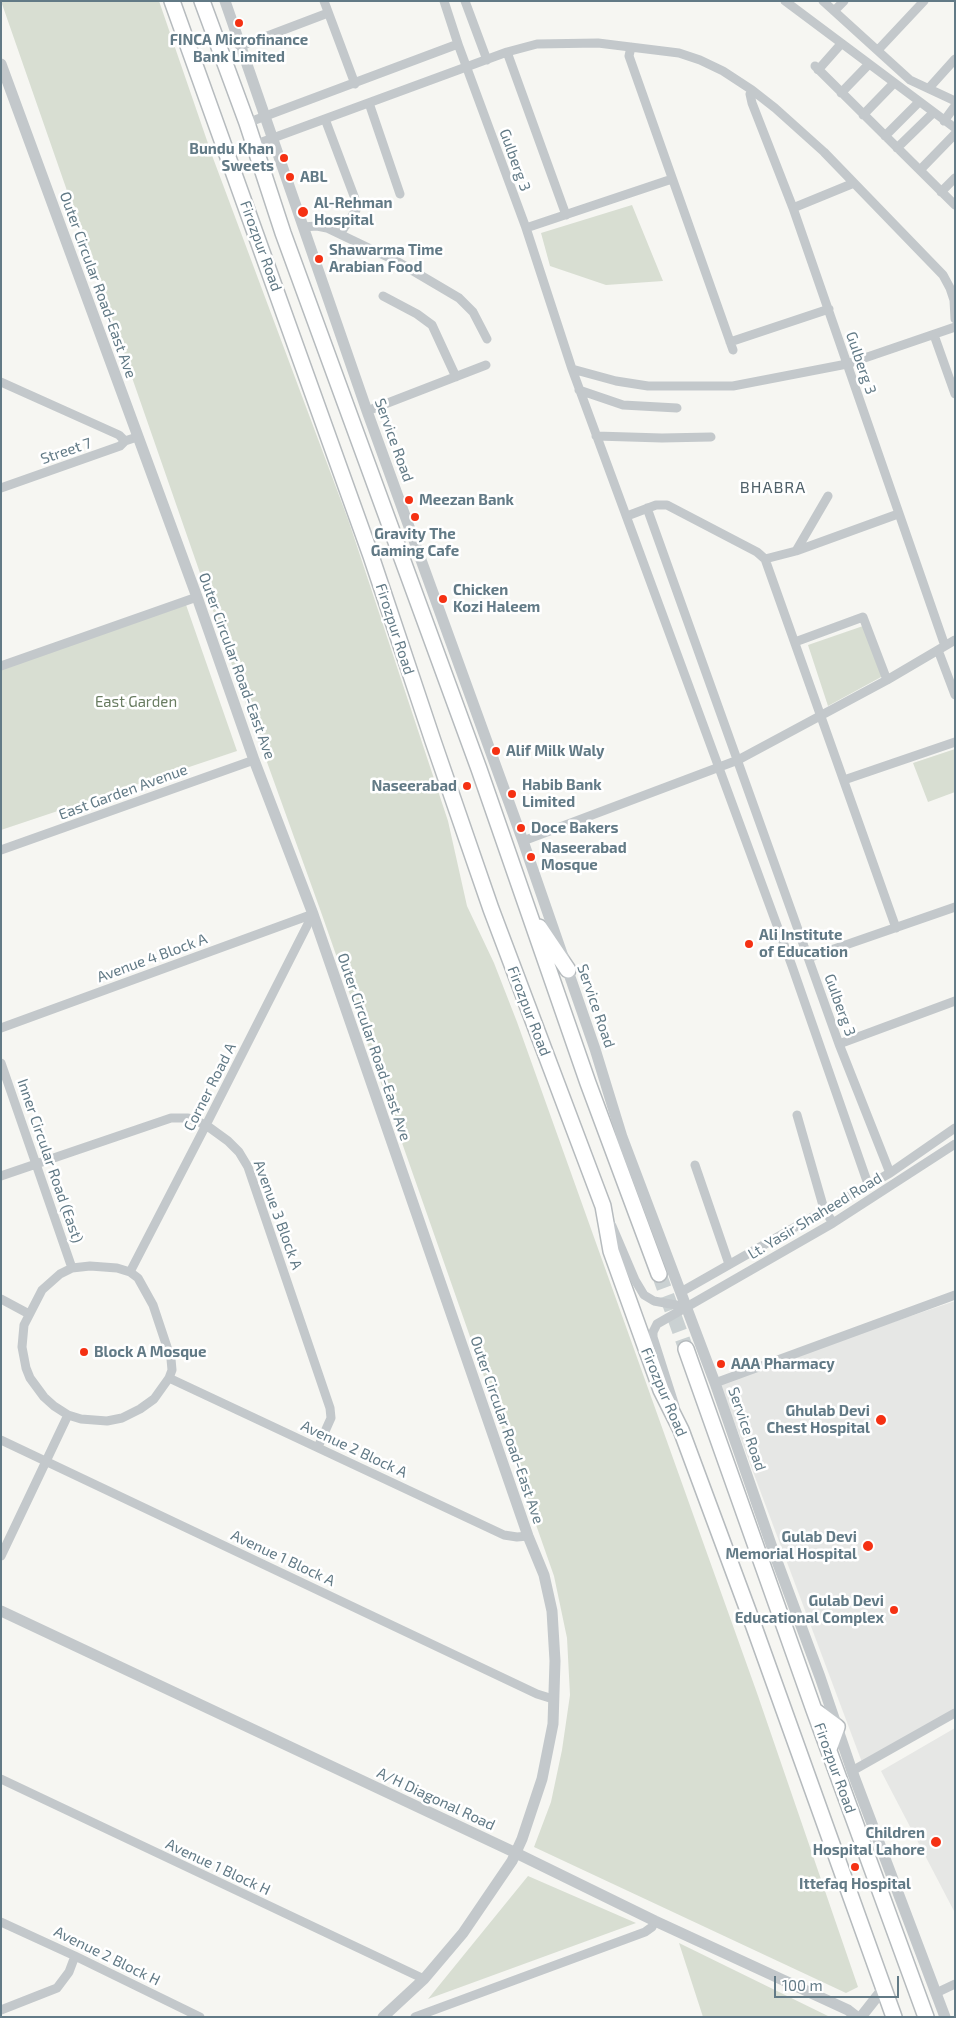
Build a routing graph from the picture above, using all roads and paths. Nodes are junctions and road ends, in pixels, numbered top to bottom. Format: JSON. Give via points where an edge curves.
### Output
{"nodes":[{"id":1,"x":172,"y":1,"type":"edge"},
{"id":2,"x":202,"y":1,"type":"edge"},
{"id":3,"x":225,"y":1,"type":"edge"},
{"id":4,"x":324,"y":1,"type":"edge"},
{"id":5,"x":444,"y":1,"type":"edge"},
{"id":6,"x":465,"y":1,"type":"edge"},
{"id":7,"x":785,"y":1,"type":"edge"},
{"id":8,"x":823,"y":1,"type":"edge"},
{"id":9,"x":844,"y":1,"type":"edge"},
{"id":10,"x":924,"y":1,"type":"edge"},
{"id":11,"x":834,"y":11,"type":"junction"},
{"id":12,"x":328,"y":12,"type":"junction"},
{"id":13,"x":458,"y":44,"type":"junction"},
{"id":14,"x":841,"y":44,"type":"junction"},
{"id":15,"x":242,"y":46,"type":"junction"},
{"id":16,"x":631,"y":47,"type":"junction"},
{"id":17,"x":878,"y":50,"type":"junction"},
{"id":18,"x":507,"y":52,"type":"junction"},
{"id":19,"x":955,"y":59,"type":"edge"},
{"id":20,"x":487,"y":60,"type":"junction"},
{"id":21,"x":1,"y":64,"type":"edge"},
{"id":22,"x":869,"y":64,"type":"junction"},
{"id":23,"x":466,"y":68,"type":"junction"},
{"id":24,"x":894,"y":83,"type":"junction"},
{"id":25,"x":355,"y":84,"type":"junction"},
{"id":26,"x":929,"y":88,"type":"junction"},
{"id":27,"x":752,"y":90,"type":"junction"},
{"id":28,"x":841,"y":93,"type":"junction"},
{"id":29,"x":955,"y":101,"type":"edge"},
{"id":30,"x":919,"y":102,"type":"junction"},
{"id":31,"x":369,"y":103,"type":"junction"},
{"id":32,"x":955,"y":106,"type":"edge"},
{"id":33,"x":933,"y":112,"type":"junction"},
{"id":34,"x":863,"y":115,"type":"junction"},
{"id":35,"x":265,"y":117,"type":"junction"},
{"id":36,"x":325,"y":119,"type":"junction"},
{"id":37,"x":944,"y":121,"type":"junction"},
{"id":38,"x":247,"y":123,"type":"junction"},
{"id":39,"x":955,"y":128,"type":"edge"},
{"id":40,"x":955,"y":134,"type":"edge"},
{"id":41,"x":885,"y":136,"type":"junction"},
{"id":42,"x":273,"y":138,"type":"junction"},
{"id":43,"x":254,"y":145,"type":"junction"},
{"id":44,"x":897,"y":148,"type":"junction"},
{"id":45,"x":920,"y":170,"type":"junction"},
{"id":46,"x":955,"y":178,"type":"edge"},
{"id":47,"x":672,"y":179,"type":"junction"},
{"id":48,"x":854,"y":183,"type":"junction"},
{"id":49,"x":941,"y":192,"type":"junction"},
{"id":50,"x":400,"y":194,"type":"dead end"},
{"id":51,"x":955,"y":205,"type":"edge"},
{"id":52,"x":793,"y":208,"type":"junction"},
{"id":53,"x":566,"y":215,"type":"junction"},
{"id":54,"x":303,"y":227,"type":"junction"},
{"id":55,"x":526,"y":228,"type":"junction"},
{"id":56,"x":340,"y":234,"type":"junction"},
{"id":57,"x":382,"y":296,"type":"dead end"},
{"id":58,"x":829,"y":309,"type":"junction"},
{"id":59,"x":955,"y":319,"type":"edge"},
{"id":60,"x":955,"y":327,"type":"edge"},
{"id":61,"x":934,"y":334,"type":"junction"},
{"id":62,"x":487,"y":339,"type":"dead end"},
{"id":63,"x":846,"y":364,"type":"junction"},
{"id":64,"x":486,"y":365,"type":"dead end"},
{"id":65,"x":572,"y":369,"type":"junction"},
{"id":66,"x":456,"y":377,"type":"junction"},
{"id":67,"x":1,"y":382,"type":"edge"},
{"id":68,"x":579,"y":390,"type":"junction"},
{"id":69,"x":955,"y":394,"type":"edge"},
{"id":70,"x":677,"y":408,"type":"dead end"},
{"id":71,"x":367,"y":411,"type":"junction"},
{"id":72,"x":596,"y":436,"type":"junction"},
{"id":73,"x":137,"y":437,"type":"junction"},
{"id":74,"x":711,"y":437,"type":"dead end"},
{"id":75,"x":125,"y":441,"type":"junction"},
{"id":76,"x":1,"y":488,"type":"edge"},
{"id":77,"x":828,"y":496,"type":"dead end"},
{"id":78,"x":647,"y":508,"type":"junction"},
{"id":79,"x":898,"y":514,"type":"junction"},
{"id":80,"x":627,"y":516,"type":"junction"},
{"id":81,"x":796,"y":550,"type":"junction"},
{"id":82,"x":765,"y":559,"type":"junction"},
{"id":83,"x":197,"y":597,"type":"junction"},
{"id":84,"x":955,"y":640,"type":"edge"},
{"id":85,"x":795,"y":642,"type":"junction"},
{"id":86,"x":941,"y":648,"type":"junction"},
{"id":87,"x":1,"y":666,"type":"edge"},
{"id":88,"x":887,"y":680,"type":"junction"},
{"id":89,"x":955,"y":696,"type":"edge"},
{"id":90,"x":821,"y":716,"type":"junction"},
{"id":91,"x":955,"y":742,"type":"edge"},
{"id":92,"x":254,"y":760,"type":"junction"},
{"id":93,"x":738,"y":760,"type":"junction"},
{"id":94,"x":720,"y":768,"type":"junction"},
{"id":95,"x":844,"y":780,"type":"junction"},
{"id":96,"x":523,"y":841,"type":"junction"},
{"id":97,"x":1,"y":850,"type":"edge"},
{"id":98,"x":955,"y":907,"type":"edge"},
{"id":99,"x":527,"y":909,"type":"junction"},
{"id":100,"x":312,"y":914,"type":"junction"},
{"id":101,"x":896,"y":928,"type":"junction"},
{"id":102,"x":808,"y":958,"type":"junction"},
{"id":103,"x":568,"y":970,"type":"junction"},
{"id":104,"x":955,"y":1001,"type":"edge"},
{"id":105,"x":1,"y":1028,"type":"edge"},
{"id":106,"x":839,"y":1044,"type":"junction"},
{"id":107,"x":1,"y":1062,"type":"edge"},
{"id":108,"x":797,"y":1115,"type":"dead end"},
{"id":109,"x":206,"y":1126,"type":"junction"},
{"id":110,"x":955,"y":1128,"type":"edge"},
{"id":111,"x":955,"y":1144,"type":"edge"},
{"id":112,"x":37,"y":1162,"type":"junction"},
{"id":113,"x":695,"y":1165,"type":"dead end"},
{"id":114,"x":890,"y":1173,"type":"junction"},
{"id":115,"x":1,"y":1176,"type":"edge"},
{"id":116,"x":868,"y":1184,"type":"junction"},
{"id":117,"x":603,"y":1206,"type":"junction"},
{"id":118,"x":824,"y":1209,"type":"junction"},
{"id":119,"x":833,"y":1223,"type":"junction"},
{"id":120,"x":740,"y":1258,"type":"junction"},
{"id":121,"x":729,"y":1264,"type":"junction"},
{"id":122,"x":72,"y":1268,"type":"junction"},
{"id":123,"x":751,"y":1271,"type":"junction"},
{"id":124,"x":130,"y":1272,"type":"junction"},
{"id":125,"x":716,"y":1273,"type":"junction"},
{"id":126,"x":659,"y":1274,"type":"tunnel mouth"},
{"id":127,"x":719,"y":1289,"type":"junction"},
{"id":128,"x":681,"y":1292,"type":"junction"},
{"id":129,"x":955,"y":1295,"type":"edge"},
{"id":130,"x":1,"y":1299,"type":"edge"},
{"id":131,"x":687,"y":1307,"type":"junction"},
{"id":132,"x":29,"y":1314,"type":"junction"},
{"id":133,"x":686,"y":1349,"type":"tunnel mouth"},
{"id":134,"x":169,"y":1378,"type":"junction"},
{"id":135,"x":715,"y":1383,"type":"junction"},
{"id":136,"x":68,"y":1415,"type":"junction"},
{"id":137,"x":681,"y":1430,"type":"junction"},
{"id":138,"x":1,"y":1440,"type":"edge"},
{"id":139,"x":318,"y":1447,"type":"junction"},
{"id":140,"x":45,"y":1461,"type":"junction"},
{"id":141,"x":528,"y":1536,"type":"junction"},
{"id":142,"x":1,"y":1556,"type":"edge"},
{"id":143,"x":1,"y":1611,"type":"edge"},
{"id":144,"x":553,"y":1699,"type":"junction"},
{"id":145,"x":814,"y":1710,"type":"junction"},
{"id":146,"x":955,"y":1713,"type":"edge"},
{"id":147,"x":836,"y":1727,"type":"junction"},
{"id":148,"x":829,"y":1749,"type":"junction"},
{"id":149,"x":852,"y":1771,"type":"junction"},
{"id":150,"x":1,"y":1779,"type":"edge"},
{"id":151,"x":516,"y":1853,"type":"junction"},
{"id":152,"x":655,"y":1921,"type":"junction"},
{"id":153,"x":1,"y":1922,"type":"edge"},
{"id":154,"x":75,"y":1956,"type":"junction"},
{"id":155,"x":424,"y":1979,"type":"junction"},
{"id":156,"x":955,"y":1984,"type":"edge"},
{"id":157,"x":883,"y":1989,"type":"junction"},
{"id":158,"x":936,"y":1993,"type":"junction"},
{"id":159,"x":1,"y":2010,"type":"edge"},
{"id":160,"x":200,"y":2017,"type":"edge"},
{"id":161,"x":383,"y":2017,"type":"edge"},
{"id":162,"x":415,"y":2017,"type":"edge"},
{"id":163,"x":857,"y":2017,"type":"edge"},
{"id":164,"x":861,"y":2017,"type":"edge"},
{"id":165,"x":894,"y":2017,"type":"edge"},
{"id":166,"x":926,"y":2017,"type":"edge"},
{"id":167,"x":945,"y":2017,"type":"edge"}],
"edges":[{"from":1,"to":117,"type":"main road","name":"Firozpur Road","via":[[371,556],[491,909]]},
{"from":2,"to":38,"type":"main road","name":"Firozpur Road"},
{"from":3,"to":15,"type":"street","name":"Service Road"},
{"from":4,"to":12,"type":"street"},
{"from":5,"to":13,"type":"street","name":"Gulberg 3"},
{"from":6,"to":20,"type":"street"},
{"from":7,"to":14,"type":"street"},
{"from":8,"to":11,"type":"street"},
{"from":9,"to":11,"type":"street"},
{"from":10,"to":17,"type":"street"},
{"from":11,"to":17,"type":"street"},
{"from":12,"to":15,"type":"street"},
{"from":12,"to":25,"type":"street"},
{"from":13,"to":23,"type":"street","name":"Gulberg 3"},
{"from":13,"to":25,"type":"street"},
{"from":14,"to":22,"type":"street"},
{"from":14,"to":28,"type":"street","via":[[816,68]]},
{"from":15,"to":35,"type":"street","name":"Service Road"},
{"from":16,"to":18,"type":"street","via":[[598,42],[559,42]]},
{"from":16,"to":27,"type":"street","via":[[679,53],[700,60]]},
{"from":16,"to":47,"type":"street","via":[[629,56]]},
{"from":17,"to":26,"type":"street","via":[[910,80]]},
{"from":18,"to":20,"type":"street"},
{"from":18,"to":53,"type":"street"},
{"from":19,"to":26,"type":"street"},
{"from":20,"to":23,"type":"street"},
{"from":21,"to":73,"type":"street","name":"Outer Circular Road-East Ave"},
{"from":22,"to":24,"type":"street"},
{"from":22,"to":28,"type":"street"},
{"from":23,"to":31,"type":"street"},
{"from":23,"to":55,"type":"street","name":"Gulberg 3"},
{"from":24,"to":30,"type":"street"},
{"from":24,"to":34,"type":"street"},
{"from":25,"to":35,"type":"street"},
{"from":26,"to":29,"type":"street"},
{"from":27,"to":48,"type":"street","via":[[824,152]]},
{"from":27,"to":52,"type":"street","name":"Gulberg 3","via":[[752,103]]},
{"from":28,"to":34,"type":"street"},
{"from":30,"to":33,"type":"street"},
{"from":30,"to":41,"type":"street"},
{"from":31,"to":36,"type":"street"},
{"from":31,"to":50,"type":"street"},
{"from":32,"to":37,"type":"street"},
{"from":33,"to":37,"type":"street"},
{"from":33,"to":44,"type":"street"},
{"from":34,"to":41,"type":"street"},
{"from":35,"to":38,"type":"street"},
{"from":35,"to":42,"type":"street","name":"Service Road"},
{"from":36,"to":42,"type":"street"},
{"from":36,"to":56,"type":"street","via":[[357,204]]},
{"from":37,"to":39,"type":"street"},
{"from":38,"to":43,"type":"main road","name":"Firozpur Road"},
{"from":40,"to":45,"type":"street"},
{"from":41,"to":44,"type":"street"},
{"from":42,"to":43,"type":"street"},
{"from":42,"to":54,"type":"street","name":"Service Road"},
{"from":43,"to":99,"type":"main road","name":"Firozpur Road"},
{"from":44,"to":45,"type":"street"},
{"from":45,"to":49,"type":"street"},
{"from":46,"to":49,"type":"street"},
{"from":47,"to":53,"type":"street"},
{"from":47,"to":58,"type":"street","via":[[732,346]]},
{"from":48,"to":52,"type":"street"},
{"from":48,"to":59,"type":"street","via":[[943,275],[954,300]]},
{"from":49,"to":51,"type":"street"},
{"from":52,"to":58,"type":"street","name":"Gulberg 3"},
{"from":53,"to":55,"type":"street"},
{"from":54,"to":56,"type":"street","via":[[317,226]]},
{"from":54,"to":71,"type":"street","name":"Service Road"},
{"from":55,"to":65,"type":"street","name":"Gulberg 3"},
{"from":56,"to":62,"type":"street","via":[[398,262],[460,298],[473,312]]},
{"from":57,"to":66,"type":"street","via":[[432,324]]},
{"from":58,"to":63,"type":"street","name":"Gulberg 3"},
{"from":60,"to":61,"type":"street"},
{"from":61,"to":63,"type":"street"},
{"from":61,"to":69,"type":"street"},
{"from":63,"to":65,"type":"street","via":[[733,386],[698,387],[648,386]]},
{"from":63,"to":79,"type":"street","name":"Gulberg 3"},
{"from":64,"to":66,"type":"street"},
{"from":65,"to":68,"type":"street","name":"Gulberg 3"},
{"from":66,"to":71,"type":"street"},
{"from":67,"to":75,"type":"street","via":[[119,435]]},
{"from":68,"to":70,"type":"street","via":[[623,405]]},
{"from":68,"to":72,"type":"street","name":"Gulberg 3"},
{"from":71,"to":96,"type":"street","name":"Service Road"},
{"from":72,"to":74,"type":"street"},
{"from":72,"to":80,"type":"street","name":"Gulberg 3"},
{"from":73,"to":75,"type":"street","name":"Street 7"},
{"from":73,"to":83,"type":"street","name":"Outer Circular Road-East Ave"},
{"from":75,"to":76,"type":"street","name":"Street 7","via":[[120,446]]},
{"from":77,"to":81,"type":"street"},
{"from":78,"to":80,"type":"street"},
{"from":78,"to":82,"type":"street","via":[[667,505]]},
{"from":78,"to":93,"type":"street","name":"Gulberg 3"},
{"from":79,"to":81,"type":"street"},
{"from":79,"to":86,"type":"street","name":"Gulberg 3"},
{"from":80,"to":94,"type":"street","name":"Gulberg 3"},
{"from":81,"to":82,"type":"street"},
{"from":82,"to":85,"type":"street"},
{"from":83,"to":87,"type":"street"},
{"from":83,"to":92,"type":"street","name":"Outer Circular Road-East Ave"},
{"from":84,"to":86,"type":"street"},
{"from":85,"to":88,"type":"street","via":[[864,617]]},
{"from":85,"to":90,"type":"street"},
{"from":86,"to":88,"type":"street"},
{"from":86,"to":89,"type":"street","name":"Gulberg 3"},
{"from":88,"to":90,"type":"street"},
{"from":90,"to":93,"type":"street"},
{"from":90,"to":95,"type":"street"},
{"from":91,"to":95,"type":"street"},
{"from":92,"to":97,"type":"street","name":"East Garden Avenue"},
{"from":92,"to":100,"type":"street","name":"Outer Circular Road-East Ave"},
{"from":93,"to":94,"type":"street"},
{"from":93,"to":102,"type":"street","name":"Gulberg 3"},
{"from":94,"to":96,"type":"street"},
{"from":94,"to":116,"type":"street","name":"Gulberg 3"},
{"from":95,"to":101,"type":"street"},
{"from":96,"to":103,"type":"street","name":"Service Road"},
{"from":98,"to":101,"type":"street"},
{"from":99,"to":103,"type":"main road"},
{"from":99,"to":126,"type":"main road","name":"Firozpur Road"},
{"from":100,"to":105,"type":"street","name":"Avenue 4 Block A"},
{"from":100,"to":109,"type":"street","name":"Corner Road A"},
{"from":100,"to":141,"type":"street","name":"Outer Circular Road-East Ave"},
{"from":101,"to":102,"type":"street"},
{"from":102,"to":106,"type":"street","name":"Gulberg 3"},
{"from":103,"to":128,"type":"street","name":"Service Road","via":[[622,1137]]},
{"from":104,"to":106,"type":"street"},
{"from":106,"to":114,"type":"street","name":"Gulberg 3"},
{"from":107,"to":112,"type":"street","name":"Inner Circular Road (East)"},
{"from":108,"to":118,"type":"street"},
{"from":109,"to":112,"type":"street","name":"Avenue 3 Block A","via":[[188,1118],[171,1118]]},
{"from":109,"to":124,"type":"street","name":"Corner Road A"},
{"from":109,"to":139,"type":"street","name":"Avenue 3 Block A","via":[[239,1152],[254,1183],[331,1413]]},
{"from":110,"to":114,"type":"street"},
{"from":111,"to":119,"type":"street","name":"Lt. Yasir Shaheed Road"},
{"from":112,"to":115,"type":"street","name":"Avenue 3 Block A"},
{"from":112,"to":122,"type":"street","name":"Inner Circular Road (East)"},
{"from":113,"to":121,"type":"street"},
{"from":114,"to":116,"type":"street"},
{"from":116,"to":118,"type":"street"},
{"from":117,"to":131,"type":"street","via":[[644,1295],[654,1301]]},
{"from":117,"to":137,"type":"main road","name":"Firozpur Road","via":[[611,1251],[661,1390]]},
{"from":118,"to":119,"type":"street"},
{"from":118,"to":120,"type":"street"},
{"from":119,"to":123,"type":"street","name":"Lt. Yasir Shaheed Road"},
{"from":120,"to":121,"type":"street"},
{"from":120,"to":123,"type":"street"},
{"from":121,"to":125,"type":"street"},
{"from":122,"to":124,"type":"street","via":[[104,1266]]},
{"from":122,"to":132,"type":"street","via":[[51,1280]]},
{"from":123,"to":127,"type":"street","name":"Lt. Yasir Shaheed Road"},
{"from":124,"to":134,"type":"street","via":[[145,1288],[153,1305],[169,1351],[172,1370]]},
{"from":125,"to":127,"type":"street"},
{"from":125,"to":128,"type":"street"},
{"from":127,"to":131,"type":"street","name":"Lt. Yasir Shaheed Road"},
{"from":128,"to":131,"type":"street","name":"Service Road"},
{"from":129,"to":135,"type":"street"},
{"from":130,"to":132,"type":"street"},
{"from":131,"to":135,"type":"street","name":"Service Road"},
{"from":131,"to":137,"type":"street","name":"Lt. Yasir Shaheed Road","via":[[659,1323],[653,1332]]},
{"from":132,"to":136,"type":"street","via":[[22,1336],[26,1368],[44,1397]]},
{"from":133,"to":145,"type":"main road","name":"Firozpur Road"},
{"from":134,"to":136,"type":"street","via":[[154,1399],[122,1418],[107,1422]]},
{"from":134,"to":139,"type":"street","name":"Avenue 2 Block A"},
{"from":135,"to":147,"type":"street","name":"Service Road"},
{"from":136,"to":140,"type":"street"},
{"from":137,"to":157,"type":"main road","name":"Firozpur Road"},
{"from":138,"to":140,"type":"street","name":"Avenue 1 Block A"},
{"from":139,"to":141,"type":"street","name":"Avenue 2 Block A","via":[[504,1535]]},
{"from":140,"to":142,"type":"street"},
{"from":140,"to":144,"type":"street","name":"Avenue 1 Block A"},
{"from":141,"to":144,"type":"street","name":"Outer Circular Road-East Ave","via":[[544,1575],[552,1611]]},
{"from":143,"to":151,"type":"street","name":"A/H Diagonal Road"},
{"from":144,"to":151,"type":"street","name":"Outer Circular Road-East Ave","via":[[553,1724],[542,1779]]},
{"from":145,"to":147,"type":"main road"},
{"from":145,"to":148,"type":"main road","name":"Firozpur Road"},
{"from":146,"to":149,"type":"street"},
{"from":147,"to":148,"type":"main road"},
{"from":147,"to":149,"type":"street","name":"Service Road"},
{"from":148,"to":166,"type":"main road","name":"Firozpur Road"},
{"from":149,"to":158,"type":"street","name":"Service Road"},
{"from":150,"to":155,"type":"street","name":"Avenue 1 Block H"},
{"from":151,"to":152,"type":"street","name":"A/H Diagonal Road"},
{"from":151,"to":155,"type":"street","name":"Outer Circular Road-East Ave","via":[[463,1933]]},
{"from":152,"to":162,"type":"street","via":[[645,1932]]},
{"from":152,"to":163,"type":"street","name":"A/H Diagonal Road"},
{"from":153,"to":154,"type":"street","name":"Avenue 2 Block H"},
{"from":154,"to":159,"type":"street","via":[[69,1972],[57,1988]]},
{"from":154,"to":160,"type":"street","name":"Avenue 2 Block H"},
{"from":155,"to":161,"type":"street","name":"Outer Circular Road-East Ave"},
{"from":156,"to":158,"type":"street"},
{"from":157,"to":164,"type":"street"},
{"from":157,"to":165,"type":"main road","name":"Firozpur Road"},
{"from":158,"to":167,"type":"street","name":"Service Road"}]}
